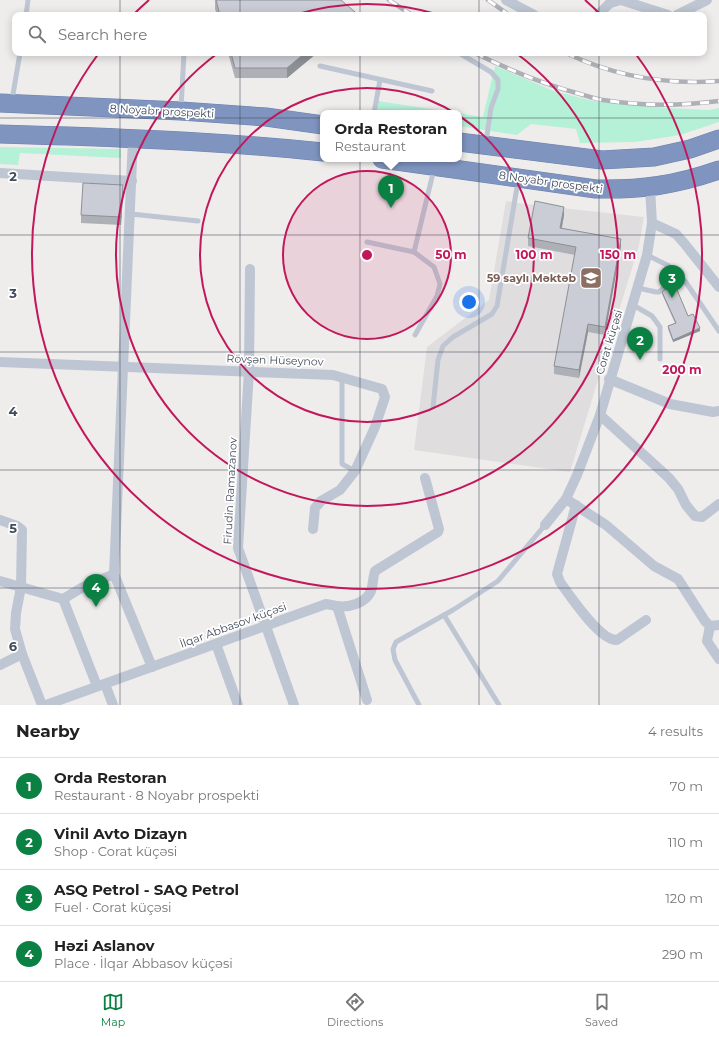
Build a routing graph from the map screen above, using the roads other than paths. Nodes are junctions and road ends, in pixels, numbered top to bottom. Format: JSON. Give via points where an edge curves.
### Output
{"nodes":[{"id":1,"x":28,"y":0,"type":"edge"},
{"id":2,"x":506,"y":0,"type":"edge"},
{"id":3,"x":707,"y":0,"type":"edge"},
{"id":4,"x":26,"y":12,"type":"edge"},
{"id":5,"x":528,"y":12,"type":"edge"},
{"id":6,"x":601,"y":12,"type":"edge"},
{"id":7,"x":659,"y":12,"type":"edge"},
{"id":8,"x":683,"y":12,"type":"edge"},
{"id":9,"x":19,"y":56,"type":"edge"},
{"id":10,"x":184,"y":56,"type":"edge"},
{"id":11,"x":464,"y":56,"type":"edge"},
{"id":12,"x":320,"y":66,"type":"dead end"},
{"id":13,"x":380,"y":80,"type":"junction"},
{"id":14,"x":432,"y":91,"type":"dead end"},
{"id":15,"x":6,"y":103,"type":"edge"},
{"id":16,"x":135,"y":109,"type":"junction"},
{"id":17,"x":375,"y":110,"type":"edge"},
{"id":18,"x":181,"y":111,"type":"junction"},
{"id":19,"x":320,"y":125,"type":"edge"},
{"id":20,"x":0,"y":134,"type":"edge"},
{"id":21,"x":133,"y":138,"type":"junction"},
{"id":22,"x":719,"y":139,"type":"edge"},
{"id":23,"x":462,"y":142,"type":"edge"},
{"id":24,"x":485,"y":146,"type":"junction"},
{"id":25,"x":320,"y":152,"type":"edge"},
{"id":26,"x":405,"y":162,"type":"edge"},
{"id":27,"x":435,"y":166,"type":"junction"},
{"id":28,"x":719,"y":170,"type":"edge"},
{"id":29,"x":0,"y":173,"type":"edge"},
{"id":30,"x":518,"y":178,"type":"junction"},
{"id":31,"x":132,"y":181,"type":"junction"},
{"id":32,"x":650,"y":188,"type":"junction"},
{"id":33,"x":130,"y":214,"type":"junction"},
{"id":34,"x":198,"y":221,"type":"dead end"},
{"id":35,"x":652,"y":223,"type":"junction"},
{"id":36,"x":366,"y":242,"type":"dead end"},
{"id":37,"x":414,"y":252,"type":"junction"},
{"id":38,"x":647,"y":255,"type":"junction"},
{"id":39,"x":250,"y":269,"type":"dead end"},
{"id":40,"x":679,"y":275,"type":"junction"},
{"id":41,"x":638,"y":288,"type":"junction"},
{"id":42,"x":719,"y":288,"type":"edge"},
{"id":43,"x":633,"y":305,"type":"junction"},
{"id":44,"x":719,"y":331,"type":"edge"},
{"id":45,"x":415,"y":335,"type":"dead end"},
{"id":46,"x":660,"y":359,"type":"dead end"},
{"id":47,"x":0,"y":362,"type":"edge"},
{"id":48,"x":124,"y":367,"type":"junction"},
{"id":49,"x":249,"y":371,"type":"junction"},
{"id":50,"x":342,"y":377,"type":"junction"},
{"id":51,"x":609,"y":379,"type":"junction"},
{"id":52,"x":433,"y":406,"type":"dead end"},
{"id":53,"x":719,"y":411,"type":"edge"},
{"id":54,"x":600,"y":415,"type":"junction"},
{"id":55,"x":355,"y":471,"type":"junction"},
{"id":56,"x":425,"y":478,"type":"dead end"},
{"id":57,"x":566,"y":499,"type":"junction"},
{"id":58,"x":719,"y":504,"type":"edge"},
{"id":59,"x":576,"y":506,"type":"junction"},
{"id":60,"x":0,"y":520,"type":"edge"},
{"id":61,"x":545,"y":525,"type":"joint"},
{"id":62,"x":313,"y":530,"type":"dead end"},
{"id":63,"x":114,"y":574,"type":"junction"},
{"id":64,"x":0,"y":581,"type":"edge"},
{"id":65,"x":21,"y":587,"type":"junction"},
{"id":66,"x":62,"y":599,"type":"junction"},
{"id":67,"x":337,"y":606,"type":"junction"},
{"id":68,"x":444,"y":615,"type":"junction"},
{"id":69,"x":646,"y":620,"type":"dead end"},
{"id":70,"x":266,"y":625,"type":"junction"},
{"id":71,"x":714,"y":626,"type":"edge"},
{"id":72,"x":216,"y":644,"type":"junction"},
{"id":73,"x":22,"y":654,"type":"junction"},
{"id":74,"x":719,"y":659,"type":"edge"},
{"id":75,"x":0,"y":665,"type":"edge"},
{"id":76,"x":152,"y":667,"type":"junction"},
{"id":77,"x":101,"y":685,"type":"junction"},
{"id":78,"x":367,"y":700,"type":"dead end"},
{"id":79,"x":42,"y":705,"type":"edge"},
{"id":80,"x":46,"y":705,"type":"edge"},
{"id":81,"x":113,"y":705,"type":"edge"},
{"id":82,"x":238,"y":705,"type":"edge"},
{"id":83,"x":294,"y":705,"type":"edge"},
{"id":84,"x":419,"y":705,"type":"edge"},
{"id":85,"x":499,"y":705,"type":"edge"}],
"edges":[{"from":1,"to":4,"type":"lane"},
{"from":2,"to":5,"type":"street"},
{"from":3,"to":8,"type":"street"},
{"from":6,"to":7,"type":"street","via":[[610,3],[621,0]]},
{"from":9,"to":15,"type":"lane"},
{"from":10,"to":18,"type":"lane"},
{"from":11,"to":24,"type":"lane","via":[[491,72],[498,80]]},
{"from":12,"to":13,"type":"lane"},
{"from":13,"to":14,"type":"lane"},
{"from":13,"to":17,"type":"lane"},
{"from":15,"to":16,"type":"highway","name":"8 Noyabr prospekti"},
{"from":16,"to":18,"type":"highway","name":"8 Noyabr prospekti"},
{"from":16,"to":21,"type":"highway"},
{"from":18,"to":19,"type":"highway","name":"8 Noyabr prospekti","via":[[266,117]]},
{"from":20,"to":21,"type":"highway"},
{"from":21,"to":25,"type":"highway"},
{"from":21,"to":31,"type":"street"},
{"from":22,"to":24,"type":"highway","via":[[654,157],[602,160]]},
{"from":23,"to":24,"type":"highway"},
{"from":26,"to":27,"type":"highway","name":"8 Noyabr prospekti"},
{"from":27,"to":30,"type":"highway","name":"8 Noyabr prospekti"},
{"from":27,"to":37,"type":"lane"},
{"from":28,"to":32,"type":"highway","name":"8 Noyabr prospekti"},
{"from":29,"to":31,"type":"street"},
{"from":30,"to":32,"type":"highway","name":"8 Noyabr prospekti","via":[[596,189]]},
{"from":30,"to":52,"type":"lane","via":[[497,306],[492,314],[442,346]]},
{"from":31,"to":33,"type":"street"},
{"from":32,"to":35,"type":"street","name":"Corat küçəsi"},
{"from":33,"to":34,"type":"lane"},
{"from":33,"to":48,"type":"street"},
{"from":35,"to":38,"type":"street","name":"Corat küçəsi"},
{"from":35,"to":42,"type":"street","via":[[676,234]]},
{"from":36,"to":37,"type":"lane"},
{"from":37,"to":45,"type":"lane","via":[[434,267],[440,284],[437,296]]},
{"from":38,"to":40,"type":"lane","via":[[669,266]]},
{"from":38,"to":41,"type":"street","name":"Corat küçəsi"},
{"from":39,"to":49,"type":"street","name":"Firudin Ramazanov"},
{"from":40,"to":41,"type":"lane","via":[[659,292]]},
{"from":40,"to":44,"type":"lane","via":[[686,281]]},
{"from":41,"to":43,"type":"street","name":"Corat küçəsi"},
{"from":43,"to":46,"type":"lane","via":[[652,316],[660,327]]},
{"from":43,"to":51,"type":"street","name":"Corat küçəsi"},
{"from":47,"to":48,"type":"street","name":"Rövşən Hüseynov"},
{"from":48,"to":49,"type":"street","name":"Rövşən Hüseynov"},
{"from":48,"to":63,"type":"street"},
{"from":49,"to":50,"type":"street","name":"Rövşən Hüseynov"},
{"from":49,"to":70,"type":"street","name":"Firudin Ramazanov","via":[[238,548]]},
{"from":50,"to":55,"type":"lane","via":[[342,464]]},
{"from":50,"to":55,"type":"street","name":"Rövşən Hüseynov","via":[[382,389],[385,397],[375,428]]},
{"from":51,"to":53,"type":"street","via":[[670,404]]},
{"from":51,"to":54,"type":"street","name":"Corat küçəsi"},
{"from":54,"to":57,"type":"street","name":"Corat küçəsi"},
{"from":54,"to":58,"type":"street","via":[[669,478],[695,516],[702,517]]},
{"from":55,"to":62,"type":"street","name":"Rövşən Hüseynov","via":[[340,490],[321,501],[315,508]]},
{"from":56,"to":67,"type":"street","name":"İlqar Abbasov küçəsi","via":[[440,529],[438,532],[375,571],[370,591],[365,598],[356,604]]},
{"from":57,"to":59,"type":"street"},
{"from":57,"to":61,"type":"street","name":"Corat küçəsi"},
{"from":59,"to":69,"type":"street","via":[[557,574],[560,582],[599,631],[612,641]]},
{"from":59,"to":71,"type":"street","via":[[606,525],[654,566],[678,579],[705,621]]},
{"from":60,"to":65,"type":"street","via":[[22,530]]},
{"from":61,"to":68,"type":"lane","via":[[498,581]]},
{"from":63,"to":66,"type":"street"},
{"from":63,"to":76,"type":"street"},
{"from":64,"to":65,"type":"street"},
{"from":65,"to":66,"type":"street"},
{"from":65,"to":73,"type":"street","via":[[15,629]]},
{"from":66,"to":77,"type":"street"},
{"from":67,"to":70,"type":"street","name":"İlqar Abbasov küçəsi","via":[[326,604]]},
{"from":67,"to":78,"type":"street"},
{"from":68,"to":84,"type":"lane","via":[[396,642],[393,649],[395,660]]},
{"from":68,"to":85,"type":"lane"},
{"from":70,"to":72,"type":"street","name":"İlqar Abbasov küçəsi"},
{"from":70,"to":83,"type":"street","name":"Firudin Ramazanov"},
{"from":71,"to":74,"type":"street","via":[[708,641]]},
{"from":72,"to":76,"type":"street","name":"İlqar Abbasov küçəsi"},
{"from":72,"to":82,"type":"street"},
{"from":73,"to":75,"type":"street"},
{"from":73,"to":79,"type":"street"},
{"from":76,"to":77,"type":"street","name":"İlqar Abbasov küçəsi"},
{"from":77,"to":80,"type":"street","name":"İlqar Abbasov küçəsi"},
{"from":77,"to":81,"type":"street"}]}
